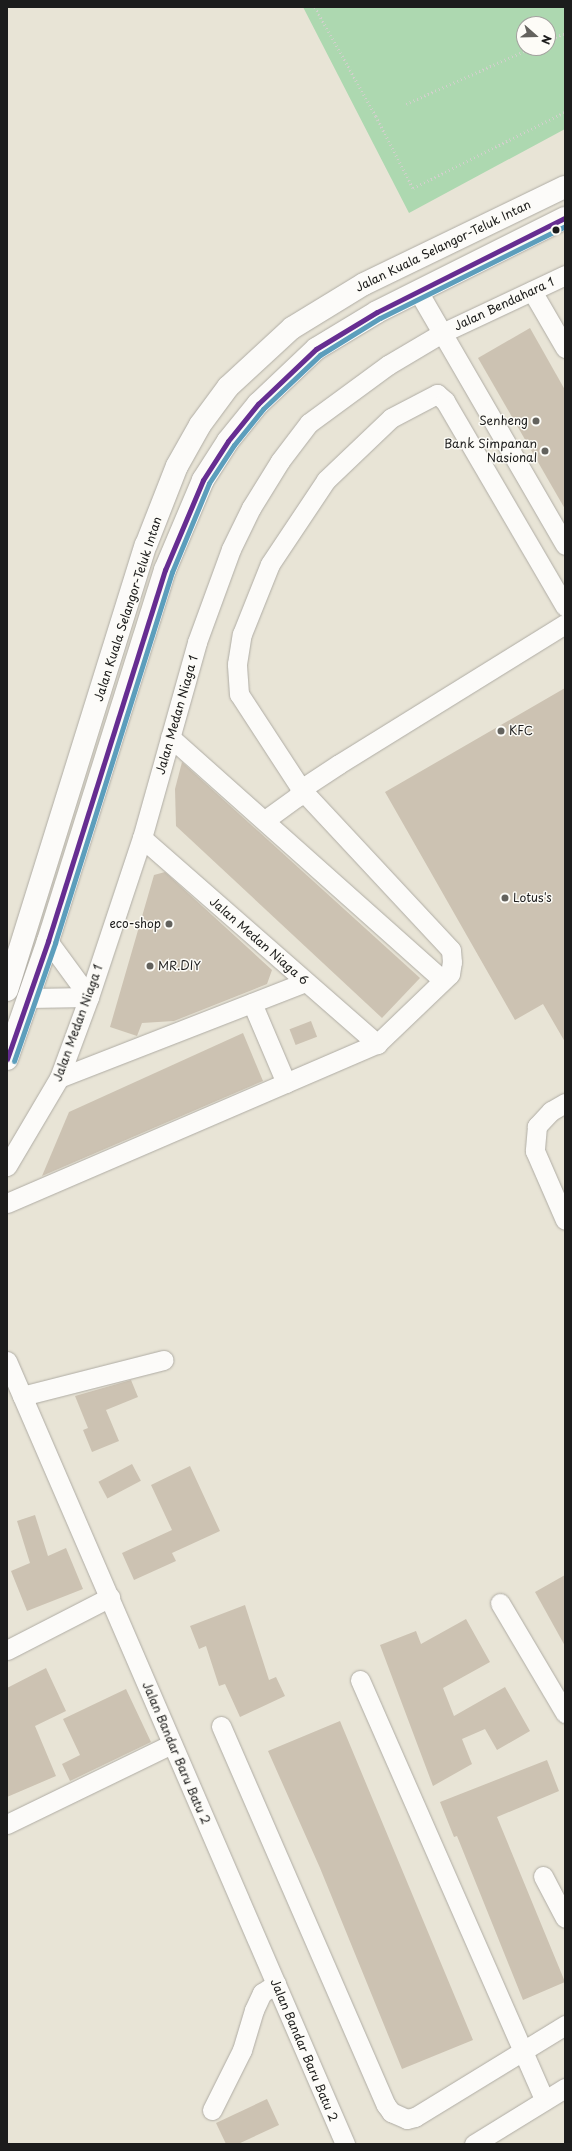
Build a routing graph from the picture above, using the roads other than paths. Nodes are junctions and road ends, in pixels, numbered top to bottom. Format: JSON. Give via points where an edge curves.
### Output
{"nodes":[{"id":1,"x":565,"y":186,"type":"edge"},
{"id":2,"x":565,"y":218,"type":"edge"},
{"id":3,"x":565,"y":275,"type":"edge"},
{"id":4,"x":532,"y":290,"type":"junction"},
{"id":5,"x":419,"y":293,"type":"junction"},
{"id":6,"x":328,"y":306,"type":"junction"},
{"id":7,"x":442,"y":332,"type":"junction"},
{"id":8,"x":565,"y":348,"type":"edge"},
{"id":9,"x":565,"y":545,"type":"edge"},
{"id":10,"x":565,"y":606,"type":"edge"},
{"id":11,"x":565,"y":624,"type":"edge"},
{"id":12,"x":170,"y":737,"type":"junction"},
{"id":13,"x":301,"y":789,"type":"junction"},
{"id":14,"x":262,"y":817,"type":"junction"},
{"id":15,"x":142,"y":838,"type":"junction"},
{"id":16,"x":48,"y":941,"type":"junction"},
{"id":17,"x":443,"y":980,"type":"junction"},
{"id":18,"x":305,"y":982,"type":"junction"},
{"id":19,"x":7,"y":990,"type":"edge"},
{"id":20,"x":89,"y":996,"type":"junction"},
{"id":21,"x":29,"y":998,"type":"junction"},
{"id":22,"x":252,"y":1003,"type":"junction"},
{"id":23,"x":377,"y":1044,"type":"junction"},
{"id":24,"x":7,"y":1059,"type":"edge"},
{"id":25,"x":59,"y":1078,"type":"junction"},
{"id":26,"x":286,"y":1083,"type":"junction"},
{"id":27,"x":565,"y":1103,"type":"edge"},
{"id":28,"x":7,"y":1166,"type":"edge"},
{"id":29,"x":7,"y":1203,"type":"edge"},
{"id":30,"x":565,"y":1220,"type":"edge"},
{"id":31,"x":163,"y":1360,"type":"dead end"},
{"id":32,"x":7,"y":1362,"type":"edge"},
{"id":33,"x":22,"y":1396,"type":"junction"},
{"id":34,"x":110,"y":1597,"type":"junction"},
{"id":35,"x":500,"y":1603,"type":"dead end"},
{"id":36,"x":7,"y":1650,"type":"edge"},
{"id":37,"x":360,"y":1680,"type":"dead end"},
{"id":38,"x":565,"y":1713,"type":"edge"},
{"id":39,"x":221,"y":1726,"type":"dead end"},
{"id":40,"x":172,"y":1744,"type":"junction"},
{"id":41,"x":7,"y":1824,"type":"edge"},
{"id":42,"x":543,"y":1876,"type":"dead end"},
{"id":43,"x":565,"y":1918,"type":"edge"},
{"id":44,"x":276,"y":1984,"type":"junction"},
{"id":45,"x":565,"y":2025,"type":"edge"},
{"id":46,"x":521,"y":2052,"type":"junction"},
{"id":47,"x":565,"y":2088,"type":"edge"},
{"id":48,"x":544,"y":2100,"type":"junction"},
{"id":49,"x":212,"y":2110,"type":"dead end"},
{"id":50,"x":345,"y":2144,"type":"edge"},
{"id":51,"x":474,"y":2144,"type":"edge"}],
"edges":[{"from":1,"to":6,"type":"highway","name":"Jalan Kuala Selangor-Teluk Intan","via":[[406,262]]},
{"from":2,"to":5,"type":"highway","name":"Jalan Kuala Selangor-Teluk Intan"},
{"from":3,"to":4,"type":"street","name":"Jalan Bendahara 1"},
{"from":4,"to":7,"type":"street","name":"Jalan Bendahara 1"},
{"from":4,"to":8,"type":"street"},
{"from":5,"to":6,"type":"highway","via":[[413,280],[406,279],[351,304]]},
{"from":5,"to":7,"type":"street"},
{"from":5,"to":16,"type":"highway","name":"Jalan Kuala Selangor-Teluk Intan","via":[[377,312],[316,349],[258,404],[228,440],[203,480],[165,570]]},
{"from":6,"to":19,"type":"highway","name":"Jalan Kuala Selangor-Teluk Intan","via":[[292,328],[228,387],[200,426],[177,466],[146,545]]},
{"from":7,"to":9,"type":"street"},
{"from":7,"to":12,"type":"street","name":"Jalan Medan Niaga 1","via":[[388,364],[309,423],[280,461],[251,508],[232,549],[197,642]]},
{"from":10,"to":13,"type":"street","via":[[440,396],[434,394],[391,418],[326,480],[270,564],[242,634],[237,664],[239,694]]},
{"from":11,"to":13,"type":"street","via":[[416,714]]},
{"from":12,"to":14,"type":"street"},
{"from":12,"to":15,"type":"street","name":"Jalan Medan Niaga 1"},
{"from":13,"to":14,"type":"street","via":[[297,797]]},
{"from":13,"to":17,"type":"street","via":[[451,950],[450,974]]},
{"from":14,"to":17,"type":"street"},
{"from":15,"to":18,"type":"street","name":"Jalan Medan Niaga 6"},
{"from":15,"to":20,"type":"street","name":"Jalan Medan Niaga 1"},
{"from":16,"to":20,"type":"street"},
{"from":16,"to":21,"type":"highway","name":"Jalan Kuala Selangor-Teluk Intan"},
{"from":17,"to":23,"type":"street"},
{"from":18,"to":22,"type":"street"},
{"from":18,"to":23,"type":"street","name":"Jalan Medan Niaga 6"},
{"from":20,"to":21,"type":"street"},
{"from":20,"to":25,"type":"street","name":"Jalan Medan Niaga 1"},
{"from":21,"to":24,"type":"highway","name":"Jalan Kuala Selangor-Teluk Intan"},
{"from":22,"to":25,"type":"street"},
{"from":22,"to":26,"type":"street"},
{"from":23,"to":26,"type":"street"},
{"from":25,"to":28,"type":"street","name":"Jalan Medan Niaga 1"},
{"from":26,"to":29,"type":"street"},
{"from":27,"to":30,"type":"street","via":[[537,1126],[535,1151]]},
{"from":31,"to":33,"type":"street"},
{"from":32,"to":33,"type":"street","name":"Jalan Bandar Baru Batu 2"},
{"from":33,"to":34,"type":"street","name":"Jalan Bandar Baru Batu 2"},
{"from":34,"to":36,"type":"street"},
{"from":34,"to":40,"type":"street","name":"Jalan Bandar Baru Batu 2"},
{"from":35,"to":38,"type":"street"},
{"from":37,"to":46,"type":"street"},
{"from":39,"to":46,"type":"street","via":[[391,2112],[407,2119],[415,2118]]},
{"from":40,"to":41,"type":"street"},
{"from":40,"to":44,"type":"street","name":"Jalan Bandar Baru Batu 2"},
{"from":42,"to":43,"type":"street"},
{"from":44,"to":49,"type":"street","via":[[262,1993],[242,2050]]},
{"from":44,"to":50,"type":"street","name":"Jalan Bandar Baru Batu 2"},
{"from":45,"to":46,"type":"street"},
{"from":46,"to":48,"type":"street"},
{"from":47,"to":48,"type":"street"},
{"from":48,"to":51,"type":"street"}]}
